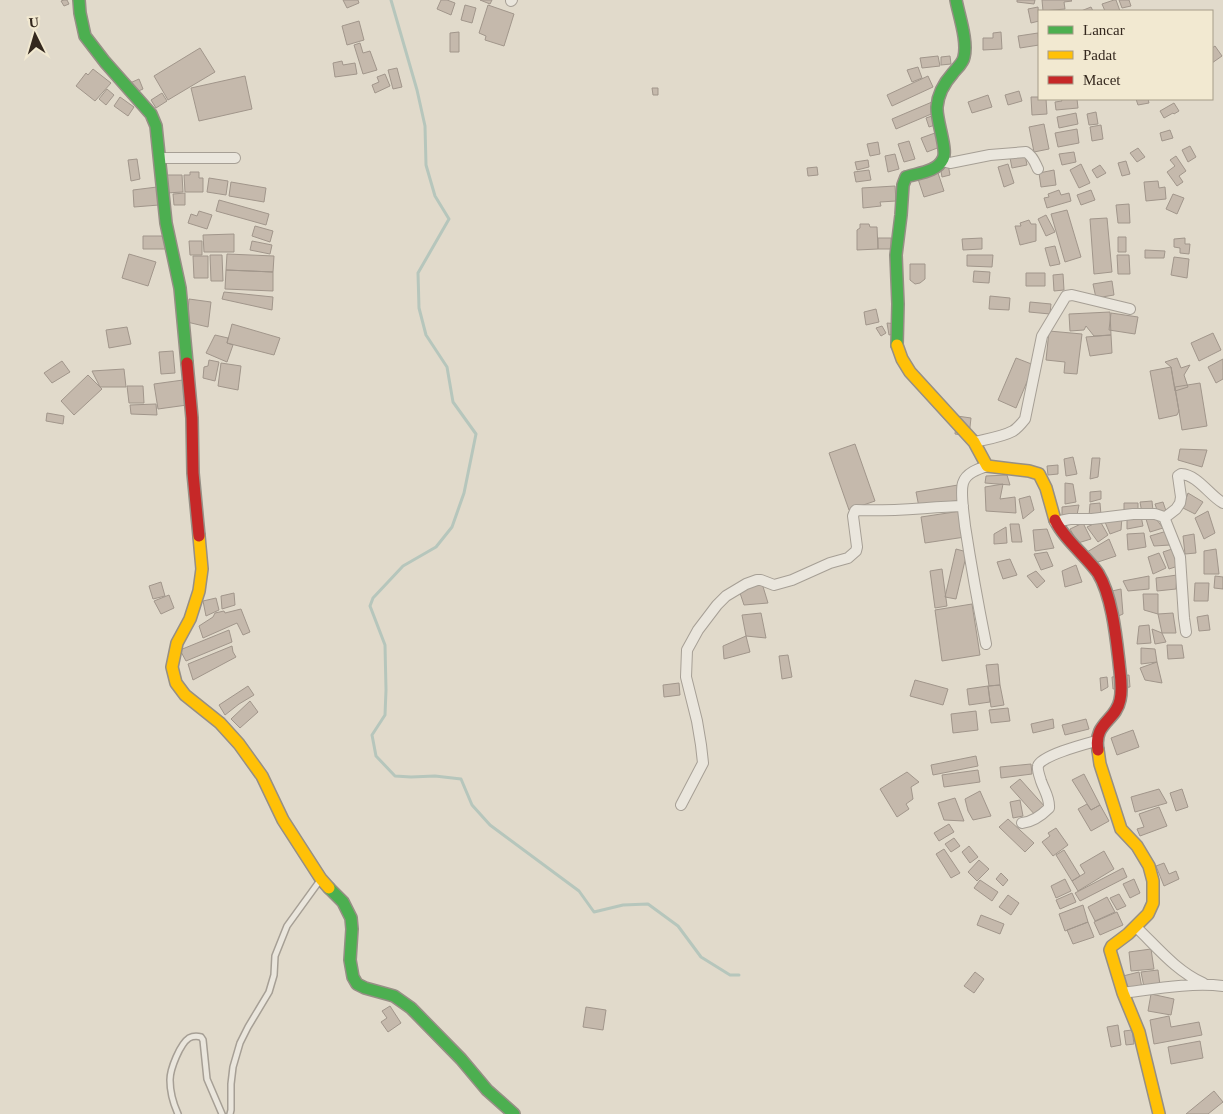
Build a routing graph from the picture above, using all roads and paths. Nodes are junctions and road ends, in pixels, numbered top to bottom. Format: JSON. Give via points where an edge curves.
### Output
{"nodes":[{"id":1,"x":79,"y":0,"type":"edge"},
{"id":2,"x":956,"y":0,"type":"edge"},
{"id":3,"x":159,"y":158,"type":"junction"},
{"id":4,"x":235,"y":158,"type":"dead end"},
{"id":5,"x":942,"y":161,"type":"junction"},
{"id":6,"x":1038,"y":169,"type":"dead end"},
{"id":7,"x":1130,"y":309,"type":"dead end"},
{"id":8,"x":974,"y":442,"type":"junction"},
{"id":9,"x":987,"y":466,"type":"junction"},
{"id":10,"x":1223,"y":503,"type":"edge"},
{"id":11,"x":962,"y":506,"type":"junction"},
{"id":12,"x":1164,"y":517,"type":"junction"},
{"id":13,"x":1055,"y":522,"type":"junction"},
{"id":14,"x":1186,"y":632,"type":"dead end"},
{"id":15,"x":986,"y":644,"type":"dead end"},
{"id":16,"x":1096,"y":741,"type":"junction"},
{"id":17,"x":681,"y":805,"type":"dead end"},
{"id":18,"x":1022,"y":823,"type":"dead end"},
{"id":19,"x":321,"y":879,"type":"junction"},
{"id":20,"x":1136,"y":927,"type":"junction"},
{"id":21,"x":1206,"y":984,"type":"junction"},
{"id":22,"x":1223,"y":986,"type":"edge"},
{"id":23,"x":1123,"y":993,"type":"junction"},
{"id":24,"x":178,"y":1114,"type":"edge"},
{"id":25,"x":222,"y":1114,"type":"edge"},
{"id":26,"x":230,"y":1114,"type":"edge"},
{"id":27,"x":514,"y":1114,"type":"edge"},
{"id":28,"x":1159,"y":1114,"type":"edge"}],
"edges":[{"from":1,"to":3,"type":"street","via":[[85,36],[151,114],[156,126]]},
{"from":2,"to":5,"type":"street","via":[[965,44],[964,57],[938,98],[938,122],[945,153]]},
{"from":3,"to":4,"type":"street"},
{"from":3,"to":19,"type":"street","via":[[166,223],[180,288],[202,569],[199,591],[172,667],[176,683],[185,695],[220,723],[248,754],[283,820]]},
{"from":5,"to":6,"type":"street","via":[[1026,152]]},
{"from":5,"to":8,"type":"street","via":[[904,181],[896,255],[897,344],[910,372]]},
{"from":7,"to":8,"type":"street","via":[[1066,296],[1042,336],[1025,419],[1014,431]]},
{"from":8,"to":9,"type":"street"},
{"from":9,"to":11,"type":"street","via":[[965,479]]},
{"from":9,"to":13,"type":"street","via":[[1039,474]]},
{"from":10,"to":12,"type":"street","via":[[1196,480],[1181,474],[1178,476],[1180,503]]},
{"from":11,"to":15,"type":"street"},
{"from":11,"to":17,"type":"street","via":[[856,510],[853,516],[857,547],[848,558],[774,585],[762,580],[752,581],[717,605],[687,650],[686,677],[703,763]]},
{"from":12,"to":13,"type":"street","via":[[1133,514]]},
{"from":12,"to":14,"type":"street","via":[[1180,557]]},
{"from":13,"to":16,"type":"street","via":[[1098,574],[1108,598],[1115,630],[1120,701]]},
{"from":16,"to":18,"type":"street","via":[[1059,752],[1040,762],[1038,772],[1049,808],[1042,815]]},
{"from":16,"to":20,"type":"street","via":[[1100,764],[1121,828],[1137,846],[1149,866],[1153,881],[1148,914]]},
{"from":19,"to":26,"type":"lane","via":[[287,926],[275,956],[269,992],[240,1043],[233,1067]]},
{"from":19,"to":27,"type":"street","via":[[343,902],[351,918],[350,960],[352,977],[357,984],[394,996],[411,1008],[487,1090]]},
{"from":20,"to":21,"type":"street","via":[[1181,971]]},
{"from":20,"to":23,"type":"street","via":[[1110,950]]},
{"from":21,"to":22,"type":"street"},
{"from":21,"to":23,"type":"street"},
{"from":23,"to":28,"type":"street","via":[[1139,1032]]},
{"from":24,"to":25,"type":"lane","via":[[172,1101],[170,1078],[184,1043],[197,1036],[203,1040],[207,1079]]}]}
